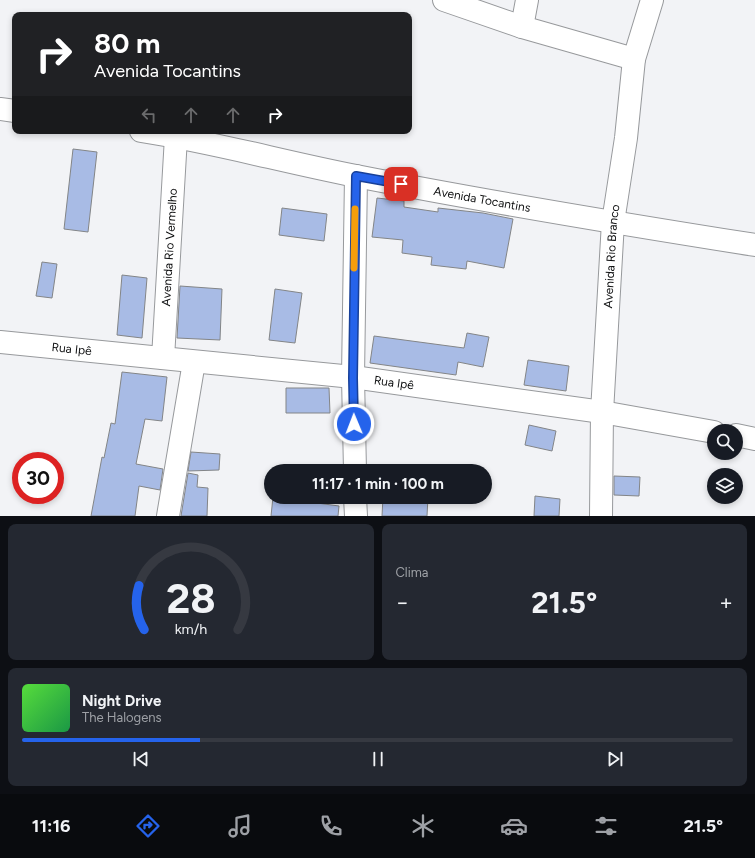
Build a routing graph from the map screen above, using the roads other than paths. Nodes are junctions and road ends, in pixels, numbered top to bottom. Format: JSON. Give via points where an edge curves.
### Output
{"nodes":[{"id":1,"x":444,"y":0,"type":"edge"},
{"id":2,"x":527,"y":0,"type":"edge"},
{"id":3,"x":652,"y":0,"type":"edge"},
{"id":4,"x":522,"y":27,"type":"junction"},
{"id":5,"x":634,"y":59,"type":"junction"},
{"id":6,"x":0,"y":109,"type":"edge"},
{"id":7,"x":12,"y":111,"type":"edge"},
{"id":8,"x":158,"y":134,"type":"edge"},
{"id":9,"x":176,"y":137,"type":"junction"},
{"id":10,"x":356,"y":176,"type":"junction"},
{"id":11,"x":613,"y":222,"type":"junction"},
{"id":12,"x":755,"y":245,"type":"edge"},
{"id":13,"x":0,"y":342,"type":"edge"},
{"id":14,"x":164,"y":358,"type":"junction"},
{"id":15,"x":194,"y":362,"type":"junction"},
{"id":16,"x":353,"y":378,"type":"junction"},
{"id":17,"x":602,"y":412,"type":"junction"},
{"id":18,"x":707,"y":431,"type":"edge"},
{"id":19,"x":743,"y":437,"type":"edge"},
{"id":20,"x":755,"y":439,"type":"edge"},
{"id":21,"x":355,"y":464,"type":"edge"},
{"id":22,"x":355,"y":504,"type":"edge"},
{"id":23,"x":168,"y":516,"type":"edge"},
{"id":24,"x":356,"y":516,"type":"edge"},
{"id":25,"x":602,"y":516,"type":"edge"}],
"edges":[{"from":1,"to":4,"type":"street"},
{"from":2,"to":4,"type":"street"},
{"from":3,"to":5,"type":"street","name":"Avenida Rio Branco"},
{"from":4,"to":5,"type":"street"},
{"from":5,"to":11,"type":"street","name":"Avenida Rio Branco","via":[[626,138]]},
{"from":6,"to":7,"type":"street"},
{"from":8,"to":9,"type":"street","name":"Avenida Tocantins"},
{"from":9,"to":10,"type":"street","name":"Avenida Tocantins"},
{"from":9,"to":14,"type":"street","name":"Avenida Rio Vermelho"},
{"from":10,"to":11,"type":"street","name":"Avenida Tocantins"},
{"from":10,"to":16,"type":"street"},
{"from":11,"to":12,"type":"street","name":"Avenida Tocantins"},
{"from":11,"to":17,"type":"street","name":"Avenida Rio Branco"},
{"from":13,"to":14,"type":"street","name":"Rua Ipê"},
{"from":14,"to":15,"type":"street","name":"Rua Ipê"},
{"from":15,"to":16,"type":"street","name":"Rua Ipê"},
{"from":15,"to":23,"type":"street"},
{"from":16,"to":17,"type":"street","name":"Rua Ipê"},
{"from":16,"to":21,"type":"street"},
{"from":17,"to":18,"type":"street","name":"Rua Ipê"},
{"from":17,"to":25,"type":"street","name":"Avenida Rio Branco"},
{"from":19,"to":20,"type":"street"},
{"from":22,"to":24,"type":"street"}]}
